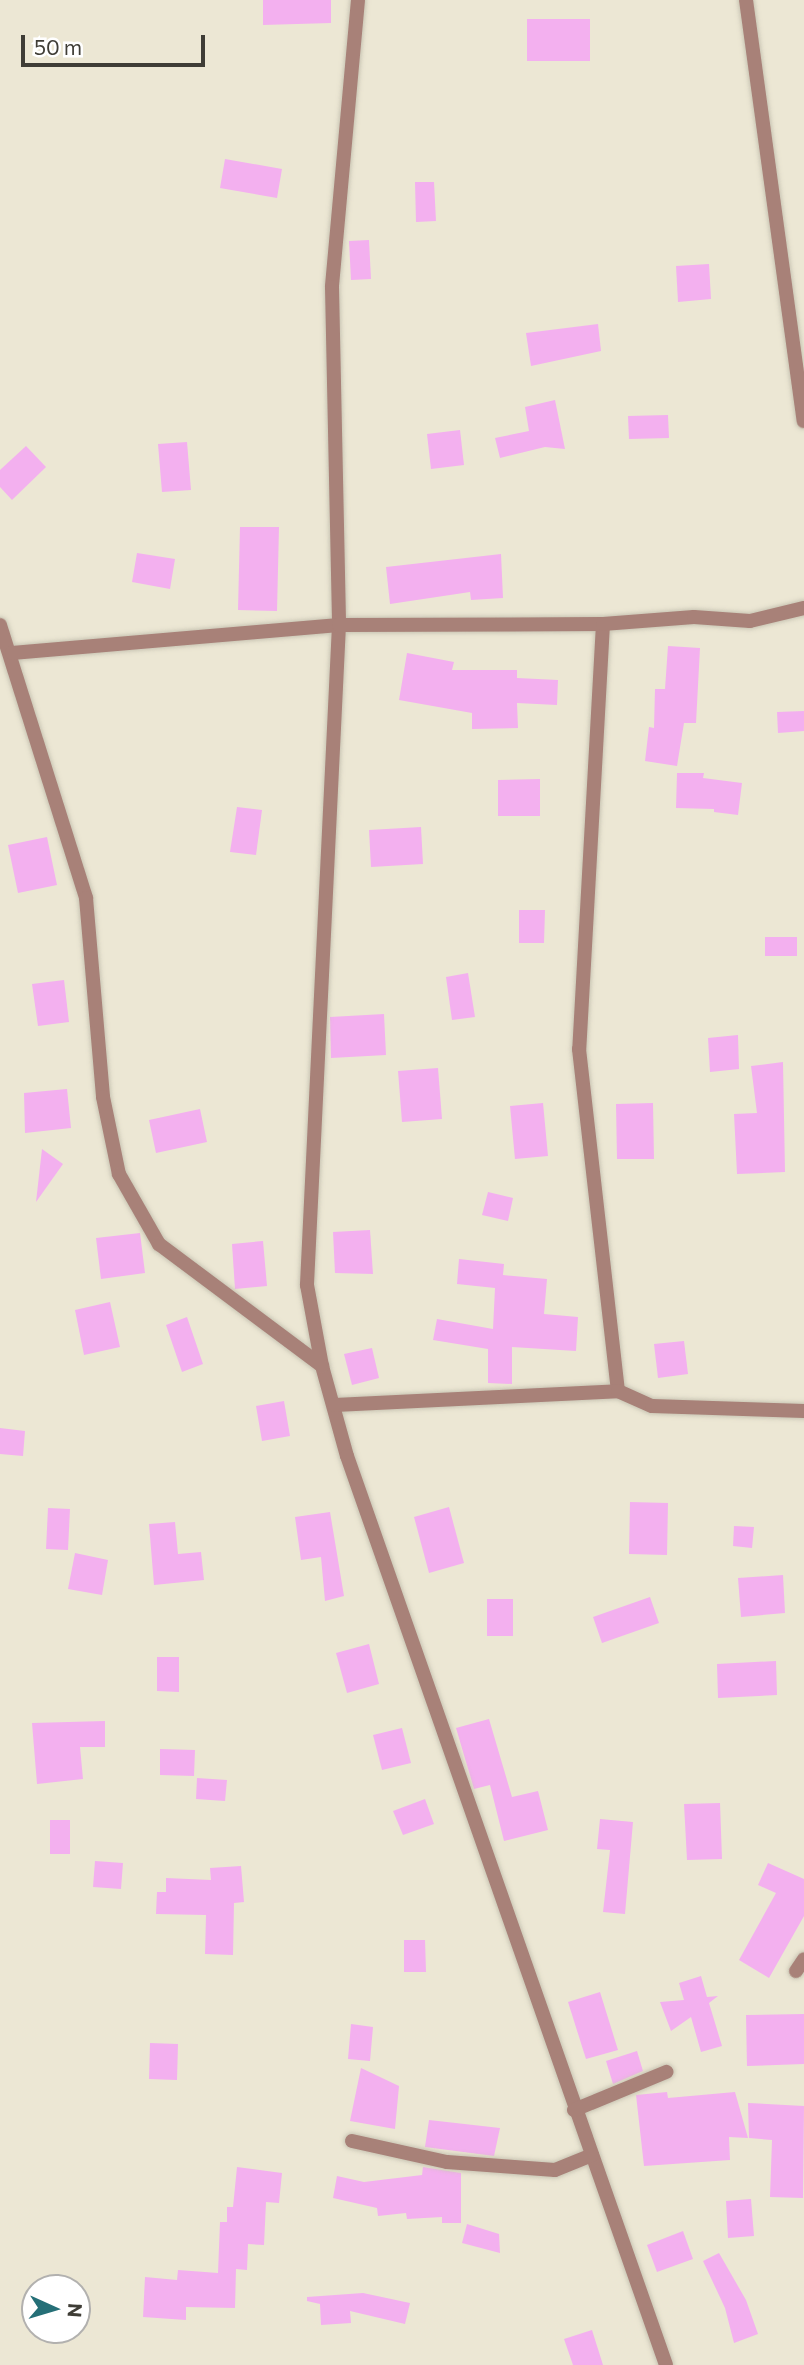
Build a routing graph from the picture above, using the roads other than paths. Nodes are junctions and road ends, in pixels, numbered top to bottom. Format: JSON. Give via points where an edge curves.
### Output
{"nodes":[{"id":1,"x":358,"y":0,"type":"edge"},
{"id":2,"x":746,"y":0,"type":"edge"},
{"id":3,"x":804,"y":421,"type":"edge"},
{"id":4,"x":804,"y":608,"type":"edge"},
{"id":5,"x":603,"y":624,"type":"junction"},
{"id":6,"x":0,"y":625,"type":"edge"},
{"id":7,"x":339,"y":625,"type":"junction"},
{"id":8,"x":12,"y":653,"type":"junction"},
{"id":9,"x":321,"y":1366,"type":"junction"},
{"id":10,"x":618,"y":1391,"type":"junction"},
{"id":11,"x":335,"y":1405,"type":"junction"},
{"id":12,"x":804,"y":1411,"type":"edge"},
{"id":13,"x":666,"y":2072,"type":"dead end"},
{"id":14,"x":574,"y":2110,"type":"junction"},
{"id":15,"x":352,"y":2141,"type":"dead end"},
{"id":16,"x":592,"y":2155,"type":"junction"},
{"id":17,"x":666,"y":2365,"type":"edge"}],
"edges":[{"from":1,"to":7,"type":"street","via":[[332,287]]},
{"from":2,"to":3,"type":"street"},
{"from":4,"to":5,"type":"street","via":[[750,621],[694,617]]},
{"from":5,"to":7,"type":"street"},
{"from":5,"to":10,"type":"street","via":[[579,1049]]},
{"from":6,"to":8,"type":"street"},
{"from":7,"to":8,"type":"street"},
{"from":7,"to":9,"type":"street","via":[[307,1285]]},
{"from":8,"to":9,"type":"street","via":[[86,898],[103,1097],[119,1174],[159,1244]]},
{"from":9,"to":11,"type":"street"},
{"from":10,"to":11,"type":"street"},
{"from":10,"to":12,"type":"street","via":[[652,1406]]},
{"from":11,"to":14,"type":"street","via":[[347,1456]]},
{"from":13,"to":14,"type":"street"},
{"from":14,"to":16,"type":"street"},
{"from":15,"to":16,"type":"street","via":[[447,2162],[555,2170]]},
{"from":16,"to":17,"type":"street"}]}
